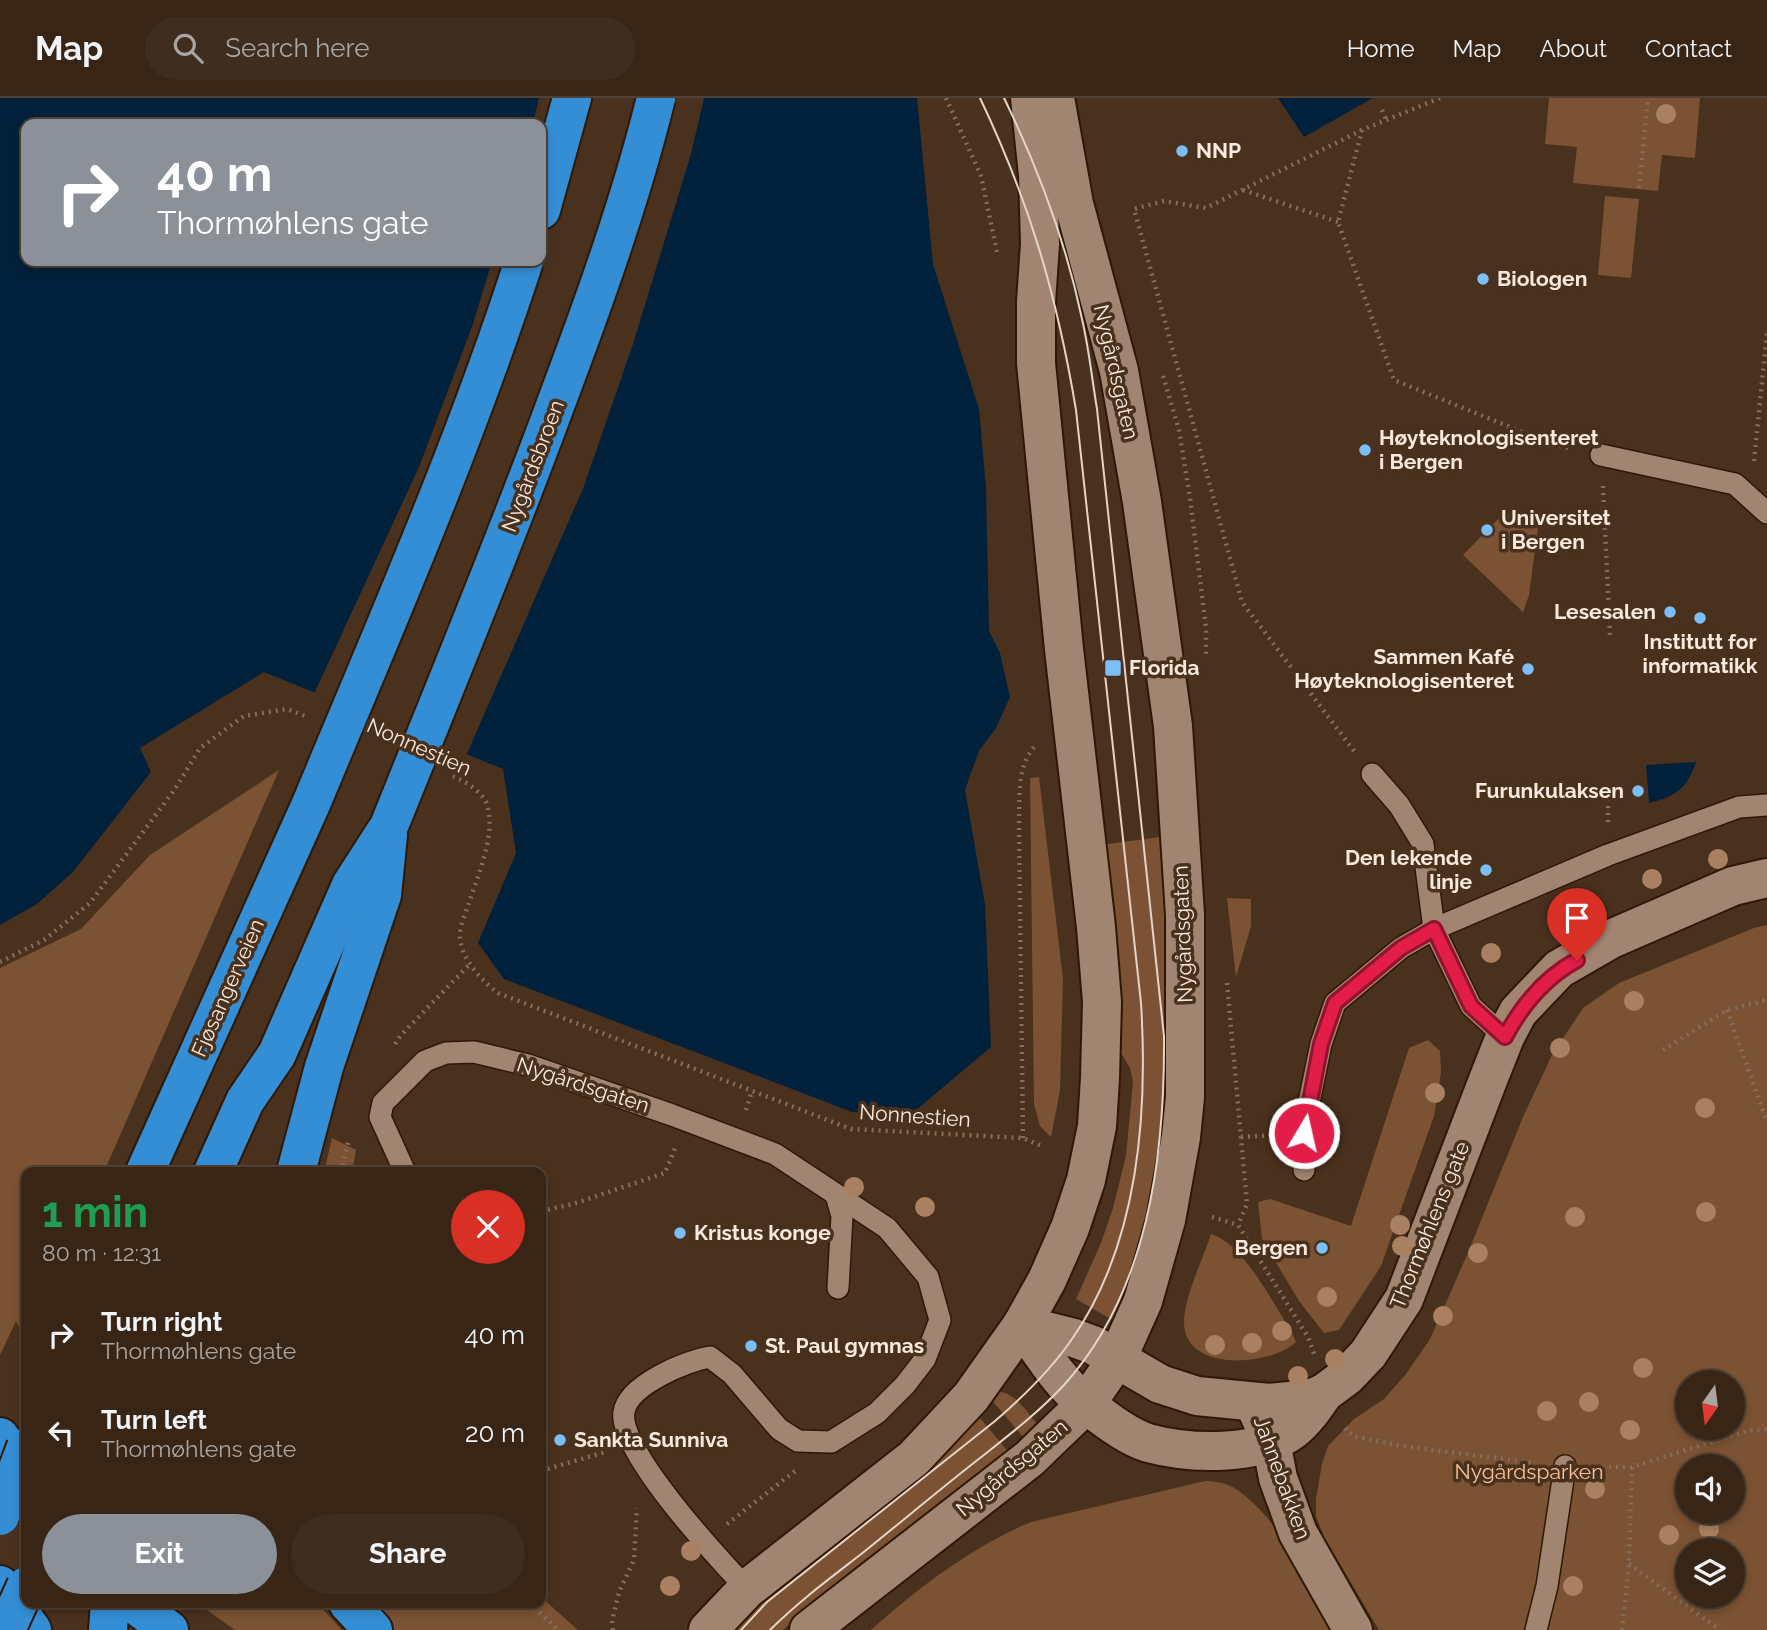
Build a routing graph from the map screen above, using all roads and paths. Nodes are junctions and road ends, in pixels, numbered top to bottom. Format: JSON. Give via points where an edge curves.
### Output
{"nodes":[{"id":1,"x":572,"y":98,"type":"edge"},
{"id":2,"x":656,"y":98,"type":"edge"},
{"id":3,"x":1030,"y":98,"type":"edge"},
{"id":4,"x":1055,"y":98,"type":"edge"},
{"id":5,"x":1440,"y":98,"type":"edge"},
{"id":6,"x":1648,"y":98,"type":"edge"},
{"id":7,"x":1382,"y":110,"type":"dead end"},
{"id":8,"x":1387,"y":119,"type":"junction"},
{"id":9,"x":1362,"y":130,"type":"junction"},
{"id":10,"x":1639,"y":188,"type":"dead end"},
{"id":11,"x":1243,"y":190,"type":"junction"},
{"id":12,"x":546,"y":192,"type":"edge"},
{"id":13,"x":1338,"y":222,"type":"junction"},
{"id":14,"x":522,"y":266,"type":"edge"},
{"id":15,"x":1767,"y":332,"type":"edge"},
{"id":16,"x":1601,"y":455,"type":"junction"},
{"id":17,"x":1750,"y":497,"type":"junction"},
{"id":18,"x":1767,"y":513,"type":"edge"},
{"id":19,"x":1610,"y":635,"type":"dead end"},
{"id":20,"x":313,"y":719,"type":"dead end"},
{"id":21,"x":1038,"y":742,"type":"dead end"},
{"id":22,"x":441,"y":772,"type":"dead end"},
{"id":23,"x":1372,"y":774,"type":"joint"},
{"id":24,"x":1767,"y":804,"type":"edge"},
{"id":25,"x":389,"y":826,"type":"junction"},
{"id":26,"x":1767,"y":878,"type":"edge"},
{"id":27,"x":1434,"y":929,"type":"junction"},
{"id":28,"x":0,"y":962,"type":"edge"},
{"id":29,"x":1224,"y":970,"type":"dead end"},
{"id":30,"x":1767,"y":1000,"type":"edge"},
{"id":31,"x":1727,"y":1010,"type":"junction"},
{"id":32,"x":1505,"y":1037,"type":"junction"},
{"id":33,"x":1663,"y":1050,"type":"dead end"},
{"id":34,"x":276,"y":1054,"type":"junction"},
{"id":35,"x":1767,"y":1119,"type":"edge"},
{"id":36,"x":1023,"y":1138,"type":"junction"},
{"id":37,"x":1044,"y":1147,"type":"dead end"},
{"id":38,"x":147,"y":1167,"type":"edge"},
{"id":39,"x":215,"y":1167,"type":"edge"},
{"id":40,"x":239,"y":1167,"type":"edge"},
{"id":41,"x":297,"y":1167,"type":"edge"},
{"id":42,"x":403,"y":1167,"type":"edge"},
{"id":43,"x":1304,"y":1170,"type":"dead end"},
{"id":44,"x":665,"y":1173,"type":"dead end"},
{"id":45,"x":836,"y":1195,"type":"junction"},
{"id":46,"x":546,"y":1210,"type":"edge"},
{"id":47,"x":1212,"y":1217,"type":"dead end"},
{"id":48,"x":1238,"y":1224,"type":"junction"},
{"id":49,"x":838,"y":1288,"type":"dead end"},
{"id":50,"x":1022,"y":1325,"type":"junction"},
{"id":51,"x":1117,"y":1359,"type":"junction"},
{"id":52,"x":1324,"y":1393,"type":"junction"},
{"id":53,"x":1254,"y":1403,"type":"junction"},
{"id":54,"x":1086,"y":1404,"type":"junction"},
{"id":55,"x":21,"y":1421,"type":"edge"},
{"id":56,"x":1767,"y":1429,"type":"edge"},
{"id":57,"x":21,"y":1435,"type":"edge"},
{"id":58,"x":0,"y":1437,"type":"edge"},
{"id":59,"x":1271,"y":1441,"type":"junction"},
{"id":60,"x":831,"y":1442,"type":"junction"},
{"id":61,"x":632,"y":1443,"type":"junction"},
{"id":62,"x":0,"y":1447,"type":"edge"},
{"id":63,"x":21,"y":1460,"type":"edge"},
{"id":64,"x":1566,"y":1466,"type":"junction"},
{"id":65,"x":1632,"y":1467,"type":"junction"},
{"id":66,"x":546,"y":1469,"type":"edge"},
{"id":67,"x":21,"y":1470,"type":"edge"},
{"id":68,"x":0,"y":1471,"type":"edge"},
{"id":69,"x":0,"y":1516,"type":"edge"},
{"id":70,"x":704,"y":1542,"type":"junction"},
{"id":71,"x":636,"y":1546,"type":"dead end"},
{"id":72,"x":1629,"y":1564,"type":"junction"},
{"id":73,"x":0,"y":1585,"type":"edge"},
{"id":74,"x":747,"y":1589,"type":"junction"},
{"id":75,"x":21,"y":1597,"type":"edge"},
{"id":76,"x":110,"y":1608,"type":"edge"},
{"id":77,"x":140,"y":1608,"type":"edge"},
{"id":78,"x":353,"y":1608,"type":"edge"},
{"id":79,"x":534,"y":1608,"type":"edge"},
{"id":80,"x":1350,"y":1629,"type":"edge"},
{"id":81,"x":6,"y":1630,"type":"edge"},
{"id":82,"x":32,"y":1630,"type":"edge"},
{"id":83,"x":108,"y":1630,"type":"edge"},
{"id":84,"x":169,"y":1630,"type":"edge"},
{"id":85,"x":373,"y":1630,"type":"edge"},
{"id":86,"x":558,"y":1630,"type":"edge"},
{"id":87,"x":613,"y":1630,"type":"edge"},
{"id":88,"x":708,"y":1630,"type":"edge"},
{"id":89,"x":809,"y":1630,"type":"edge"},
{"id":90,"x":1536,"y":1630,"type":"edge"},
{"id":91,"x":1622,"y":1630,"type":"edge"},
{"id":92,"x":1720,"y":1630,"type":"edge"}],
"edges":[{"from":1,"to":12,"type":"highway"},
{"from":2,"to":25,"type":"highway","name":"Nygårdsbroen","bridge":true,"via":[[615,241],[518,508]]},
{"from":3,"to":50,"type":"main road","via":[[1040,230],[1036,363],[1102,1002],[1097,1126],[1086,1180],[1070,1228]]},
{"from":4,"to":51,"type":"main road","name":"Nygårdsgaten","via":[[1074,204],[1119,371],[1142,502],[1173,726],[1185,915],[1181,1137],[1155,1265]]},
{"from":5,"to":8,"type":"path"},
{"from":6,"to":10,"type":"path"},
{"from":7,"to":8,"type":"path"},
{"from":8,"to":9,"type":"path"},
{"from":9,"to":11,"type":"path"},
{"from":9,"to":13,"type":"path"},
{"from":11,"to":13,"type":"path"},
{"from":11,"to":23,"type":"path","via":[[1206,208],[1164,201],[1134,209],[1242,602]]},
{"from":13,"to":16,"type":"path","via":[[1394,380],[1552,444]]},
{"from":14,"to":38,"type":"highway","name":"Fjøsangerveien","bridge":true,"via":[[447,477],[312,804]]},
{"from":15,"to":17,"type":"path"},
{"from":16,"to":17,"type":"lane","via":[[1735,484]]},
{"from":16,"to":19,"type":"path"},
{"from":17,"to":18,"type":"lane"},
{"from":20,"to":28,"type":"path","via":[[287,709],[244,716],[200,748],[90,903],[44,940]]},
{"from":21,"to":36,"type":"path","via":[[1020,775]]},
{"from":22,"to":36,"type":"path","name":"Nonnestien","via":[[467,782],[485,801],[487,849],[460,937],[476,973],[498,993],[851,1129]]},
{"from":23,"to":27,"type":"lane","via":[[1399,805],[1423,844]]},
{"from":24,"to":27,"type":"lane","via":[[1739,807],[1631,847]]},
{"from":25,"to":34,"type":"highway","via":[[351,885]]},
{"from":25,"to":41,"type":"highway","via":[[382,895],[324,1066]]},
{"from":26,"to":32,"type":"main road","name":"Thormøhlens gate","via":[[1733,886],[1611,939],[1559,970],[1518,1012]]},
{"from":27,"to":32,"type":"lane","via":[[1471,1006]]},
{"from":27,"to":43,"type":"lane","via":[[1401,948],[1335,1003],[1307,1112]]},
{"from":29,"to":48,"type":"path","via":[[1247,1204]]},
{"from":30,"to":31,"type":"path"},
{"from":31,"to":33,"type":"path"},
{"from":31,"to":35,"type":"path"},
{"from":32,"to":52,"type":"main road","name":"Thormøhlens gate","via":[[1404,1299],[1373,1347]]},
{"from":34,"to":39,"type":"highway","via":[[246,1101]]},
{"from":34,"to":40,"type":"highway","via":[[265,1107]]},
{"from":36,"to":37,"type":"path"},
{"from":42,"to":45,"type":"lane","name":"Nygårdsgaten","via":[[380,1117],[383,1103],[425,1061],[446,1053],[474,1052],[528,1065],[775,1154]]},
{"from":44,"to":46,"type":"path"},
{"from":45,"to":49,"type":"lane","via":[[842,1216]]},
{"from":45,"to":60,"type":"lane","name":"Nygårdsgaten","via":[[887,1228],[928,1277],[940,1320],[925,1359],[905,1385],[877,1413]]},
{"from":47,"to":48,"type":"path"},
{"from":48,"to":52,"type":"path","via":[[1308,1337]]},
{"from":50,"to":51,"type":"main road","name":"Thormøhlens gate","via":[[1093,1345]]},
{"from":50,"to":54,"type":"main road","name":"Thormøhlens gate","via":[[1065,1384]]},
{"from":50,"to":74,"type":"main road","via":[[971,1397],[914,1458]]},
{"from":51,"to":53,"type":"main road","name":"Thormøhlens gate","via":[[1173,1390]]},
{"from":51,"to":54,"type":"main road","name":"Nygårdsgaten"},
{"from":52,"to":53,"type":"main road","name":"Thormøhlens gate","via":[[1294,1402]]},
{"from":52,"to":59,"type":"main road","name":"Thormøhlens gate","via":[[1292,1431]]},
{"from":52,"to":64,"type":"path","via":[[1353,1436]]},
{"from":53,"to":59,"type":"main road","name":"Jahnebakken"},
{"from":54,"to":59,"type":"main road","name":"Thormøhlens gate","via":[[1148,1443],[1245,1450]]},
{"from":54,"to":89,"type":"main road","name":"Nygårdsgaten","via":[[1029,1459]]},
{"from":55,"to":62,"type":"highway"},
{"from":56,"to":65,"type":"path"},
{"from":57,"to":68,"type":"highway"},
{"from":58,"to":67,"type":"highway"},
{"from":59,"to":80,"type":"main road","name":"Jahnebakken","via":[[1278,1478],[1298,1533]]},
{"from":60,"to":61,"type":"lane","via":[[798,1441],[779,1429],[732,1374],[710,1357],[660,1376],[630,1398],[624,1426]]},
{"from":60,"to":70,"type":"path"},
{"from":61,"to":66,"type":"path"},
{"from":61,"to":70,"type":"lane"},
{"from":63,"to":69,"type":"highway","bridge":true},
{"from":64,"to":65,"type":"path"},
{"from":64,"to":90,"type":"lane"},
{"from":65,"to":72,"type":"path"},
{"from":70,"to":74,"type":"lane"},
{"from":71,"to":87,"type":"path","via":[[635,1560],[619,1592]]},
{"from":72,"to":91,"type":"path"},
{"from":72,"to":92,"type":"path"},
{"from":73,"to":82,"type":"highway"},
{"from":74,"to":88,"type":"main road"},
{"from":75,"to":81,"type":"highway","bridge":true},
{"from":76,"to":83,"type":"highway"},
{"from":77,"to":84,"type":"highway"},
{"from":78,"to":85,"type":"highway"},
{"from":79,"to":86,"type":"path"}]}
